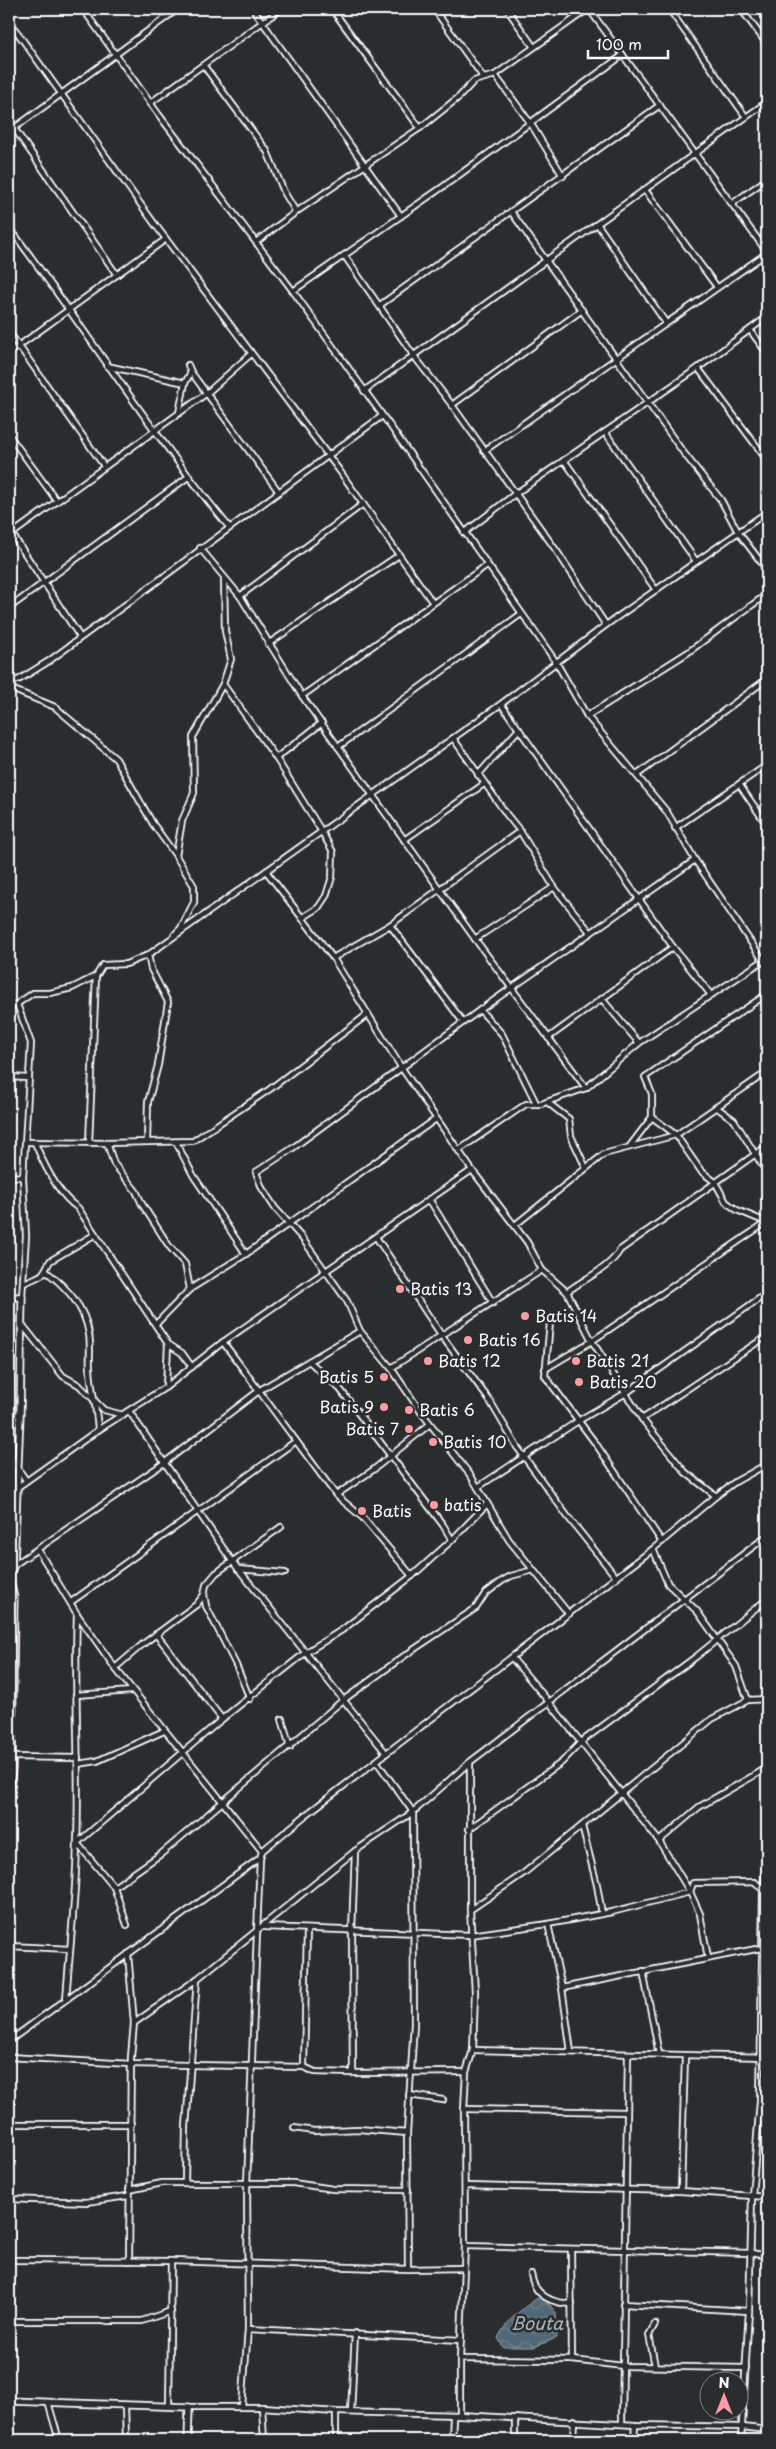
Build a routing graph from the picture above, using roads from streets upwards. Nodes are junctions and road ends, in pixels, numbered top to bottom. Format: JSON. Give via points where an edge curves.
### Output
{"nodes":[{"id":1,"x":84,"y":9,"type":"edge"},
{"id":2,"x":178,"y":9,"type":"edge"},
{"id":3,"x":253,"y":9,"type":"edge"},
{"id":4,"x":281,"y":9,"type":"edge"},
{"id":5,"x":332,"y":9,"type":"edge"},
{"id":6,"x":434,"y":9,"type":"edge"},
{"id":7,"x":507,"y":9,"type":"edge"},
{"id":8,"x":588,"y":9,"type":"edge"},
{"id":9,"x":669,"y":9,"type":"edge"},
{"id":10,"x":741,"y":9,"type":"edge"},
{"id":11,"x":9,"y":21,"type":"edge"},
{"id":12,"x":263,"y":22,"type":"junction"},
{"id":13,"x":767,"y":44,"type":"edge"},
{"id":14,"x":533,"y":46,"type":"junction"},
{"id":15,"x":115,"y":53,"type":"junction"},
{"id":16,"x":623,"y":55,"type":"junction"},
{"id":17,"x":204,"y":66,"type":"junction"},
{"id":18,"x":495,"y":75,"type":"junction"},
{"id":19,"x":483,"y":77,"type":"junction"},
{"id":20,"x":62,"y":93,"type":"junction"},
{"id":21,"x":767,"y":102,"type":"edge"},
{"id":22,"x":150,"y":103,"type":"junction"},
{"id":23,"x":660,"y":105,"type":"junction"},
{"id":24,"x":746,"y":117,"type":"junction"},
{"id":25,"x":9,"y":121,"type":"edge"},
{"id":26,"x":531,"y":124,"type":"junction"},
{"id":27,"x":14,"y":128,"type":"junction"},
{"id":28,"x":420,"y":128,"type":"junction"},
{"id":29,"x":9,"y":132,"type":"edge"},
{"id":30,"x":695,"y":155,"type":"junction"},
{"id":31,"x":365,"y":166,"type":"junction"},
{"id":32,"x":564,"y":176,"type":"junction"},
{"id":33,"x":767,"y":179,"type":"edge"},
{"id":34,"x":645,"y":190,"type":"junction"},
{"id":35,"x":733,"y":203,"type":"junction"},
{"id":36,"x":296,"y":212,"type":"junction"},
{"id":37,"x":512,"y":213,"type":"junction"},
{"id":38,"x":401,"y":216,"type":"junction"},
{"id":39,"x":598,"y":225,"type":"junction"},
{"id":40,"x":9,"y":227,"type":"edge"},
{"id":41,"x":166,"y":239,"type":"junction"},
{"id":42,"x":256,"y":242,"type":"junction"},
{"id":43,"x":767,"y":252,"type":"edge"},
{"id":44,"x":344,"y":255,"type":"junction"},
{"id":45,"x":548,"y":260,"type":"junction"},
{"id":46,"x":117,"y":275,"type":"junction"},
{"id":47,"x":717,"y":287,"type":"junction"},
{"id":48,"x":293,"y":291,"type":"junction"},
{"id":49,"x":380,"y":305,"type":"junction"},
{"id":50,"x":70,"y":308,"type":"junction"},
{"id":51,"x":582,"y":310,"type":"junction"},
{"id":52,"x":767,"y":317,"type":"edge"},
{"id":53,"x":666,"y":323,"type":"junction"},
{"id":54,"x":750,"y":330,"type":"junction"},
{"id":55,"x":9,"y":332,"type":"edge"},
{"id":56,"x":19,"y":346,"type":"junction"},
{"id":57,"x":9,"y":353,"type":"edge"},
{"id":58,"x":251,"y":354,"type":"junction"},
{"id":59,"x":767,"y":354,"type":"edge"},
{"id":60,"x":414,"y":356,"type":"junction"},
{"id":61,"x":617,"y":358,"type":"junction"},
{"id":62,"x":188,"y":365,"type":"dead end"},
{"id":63,"x":107,"y":366,"type":"junction"},
{"id":64,"x":698,"y":368,"type":"junction"},
{"id":65,"x":192,"y":372,"type":"junction"},
{"id":66,"x":186,"y":383,"type":"junction"},
{"id":67,"x":364,"y":391,"type":"junction"},
{"id":68,"x":207,"y":393,"type":"junction"},
{"id":69,"x":648,"y":402,"type":"junction"},
{"id":70,"x":452,"y":405,"type":"junction"},
{"id":71,"x":179,"y":413,"type":"junction"},
{"id":72,"x":382,"y":416,"type":"junction"},
{"id":73,"x":153,"y":432,"type":"junction"},
{"id":74,"x":605,"y":432,"type":"junction"},
{"id":75,"x":9,"y":435,"type":"edge"},
{"id":76,"x":484,"y":451,"type":"junction"},
{"id":77,"x":328,"y":457,"type":"junction"},
{"id":78,"x":564,"y":460,"type":"junction"},
{"id":79,"x":767,"y":460,"type":"edge"},
{"id":80,"x":104,"y":466,"type":"junction"},
{"id":81,"x":188,"y":477,"type":"junction"},
{"id":82,"x":280,"y":492,"type":"junction"},
{"id":83,"x":516,"y":494,"type":"junction"},
{"id":84,"x":57,"y":501,"type":"junction"},
{"id":85,"x":363,"y":504,"type":"junction"},
{"id":86,"x":767,"y":512,"type":"edge"},
{"id":87,"x":229,"y":527,"type":"junction"},
{"id":88,"x":738,"y":532,"type":"junction"},
{"id":89,"x":464,"y":533,"type":"junction"},
{"id":90,"x":10,"y":535,"type":"edge"},
{"id":91,"x":200,"y":548,"type":"junction"},
{"id":92,"x":399,"y":555,"type":"junction"},
{"id":93,"x":696,"y":561,"type":"junction"},
{"id":94,"x":487,"y":565,"type":"junction"},
{"id":95,"x":767,"y":570,"type":"edge"},
{"id":96,"x":224,"y":578,"type":"junction"},
{"id":97,"x":43,"y":584,"type":"junction"},
{"id":98,"x":656,"y":590,"type":"junction"},
{"id":99,"x":767,"y":594,"type":"edge"},
{"id":100,"x":240,"y":596,"type":"junction"},
{"id":101,"x":433,"y":603,"type":"junction"},
{"id":102,"x":9,"y":608,"type":"edge"},
{"id":103,"x":521,"y":614,"type":"junction"},
{"id":104,"x":606,"y":625,"type":"junction"},
{"id":105,"x":80,"y":637,"type":"junction"},
{"id":106,"x":268,"y":644,"type":"junction"},
{"id":107,"x":556,"y":662,"type":"junction"},
{"id":108,"x":767,"y":679,"type":"edge"},
{"id":109,"x":9,"y":683,"type":"edge"},
{"id":110,"x":223,"y":684,"type":"junction"},
{"id":111,"x":9,"y":688,"type":"edge"},
{"id":112,"x":302,"y":696,"type":"junction"},
{"id":113,"x":501,"y":704,"type":"junction"},
{"id":114,"x":588,"y":716,"type":"junction"},
{"id":115,"x":322,"y":723,"type":"junction"},
{"id":116,"x":519,"y":729,"type":"junction"},
{"id":117,"x":453,"y":738,"type":"junction"},
{"id":118,"x":338,"y":747,"type":"junction"},
{"id":119,"x":276,"y":758,"type":"junction"},
{"id":120,"x":767,"y":765,"type":"edge"},
{"id":121,"x":478,"y":775,"type":"junction"},
{"id":122,"x":637,"y":775,"type":"junction"},
{"id":123,"x":484,"y":784,"type":"junction"},
{"id":124,"x":739,"y":784,"type":"junction"},
{"id":125,"x":372,"y":795,"type":"junction"},
{"id":126,"x":767,"y":825,"type":"edge"},
{"id":127,"x":676,"y":828,"type":"junction"},
{"id":128,"x":520,"y":831,"type":"junction"},
{"id":129,"x":322,"y":832,"type":"junction"},
{"id":130,"x":404,"y":840,"type":"junction"},
{"id":131,"x":176,"y":856,"type":"junction"},
{"id":132,"x":695,"y":860,"type":"junction"},
{"id":133,"x":266,"y":871,"type":"junction"},
{"id":134,"x":554,"y":886,"type":"junction"},
{"id":135,"x":441,"y":889,"type":"junction"},
{"id":136,"x":640,"y":900,"type":"junction"},
{"id":137,"x":302,"y":918,"type":"junction"},
{"id":138,"x":390,"y":925,"type":"junction"},
{"id":139,"x":590,"y":932,"type":"junction"},
{"id":140,"x":476,"y":939,"type":"junction"},
{"id":141,"x":170,"y":940,"type":"junction"},
{"id":142,"x":673,"y":947,"type":"junction"},
{"id":143,"x":148,"y":955,"type":"junction"},
{"id":144,"x":333,"y":958,"type":"junction"},
{"id":145,"x":766,"y":960,"type":"edge"},
{"id":146,"x":767,"y":966,"type":"edge"},
{"id":147,"x":96,"y":976,"type":"junction"},
{"id":148,"x":512,"y":987,"type":"junction"},
{"id":149,"x":767,"y":994,"type":"edge"},
{"id":150,"x":711,"y":995,"type":"junction"},
{"id":151,"x":602,"y":999,"type":"junction"},
{"id":152,"x":17,"y":1004,"type":"junction"},
{"id":153,"x":9,"y":1006,"type":"edge"},
{"id":154,"x":480,"y":1010,"type":"junction"},
{"id":155,"x":368,"y":1014,"type":"junction"},
{"id":156,"x":463,"y":1022,"type":"junction"},
{"id":157,"x":548,"y":1038,"type":"junction"},
{"id":158,"x":639,"y":1043,"type":"junction"},
{"id":159,"x":401,"y":1068,"type":"junction"},
{"id":160,"x":767,"y":1072,"type":"edge"},
{"id":161,"x":9,"y":1077,"type":"edge"},
{"id":162,"x":28,"y":1078,"type":"junction"},
{"id":163,"x":586,"y":1088,"type":"junction"},
{"id":164,"x":536,"y":1102,"type":"junction"},
{"id":165,"x":546,"y":1102,"type":"junction"},
{"id":166,"x":716,"y":1106,"type":"junction"},
{"id":167,"x":652,"y":1117,"type":"junction"},
{"id":168,"x":436,"y":1119,"type":"junction"},
{"id":169,"x":676,"y":1135,"type":"junction"},
{"id":170,"x":25,"y":1142,"type":"junction"},
{"id":171,"x":148,"y":1142,"type":"junction"},
{"id":172,"x":176,"y":1142,"type":"junction"},
{"id":173,"x":35,"y":1143,"type":"junction"},
{"id":174,"x":89,"y":1143,"type":"junction"},
{"id":175,"x":107,"y":1144,"type":"junction"},
{"id":176,"x":767,"y":1146,"type":"edge"},
{"id":177,"x":629,"y":1147,"type":"junction"},
{"id":178,"x":459,"y":1150,"type":"junction"},
{"id":179,"x":756,"y":1155,"type":"junction"},
{"id":180,"x":586,"y":1168,"type":"junction"},
{"id":181,"x":472,"y":1170,"type":"junction"},
{"id":182,"x":767,"y":1173,"type":"edge"},
{"id":183,"x":9,"y":1176,"type":"edge"},
{"id":184,"x":24,"y":1177,"type":"junction"},
{"id":185,"x":715,"y":1182,"type":"junction"},
{"id":186,"x":429,"y":1199,"type":"junction"},
{"id":187,"x":288,"y":1223,"type":"junction"},
{"id":188,"x":767,"y":1223,"type":"edge"},
{"id":189,"x":515,"y":1225,"type":"junction"},
{"id":190,"x":94,"y":1235,"type":"junction"},
{"id":191,"x":376,"y":1237,"type":"junction"},
{"id":192,"x":246,"y":1254,"type":"junction"},
{"id":193,"x":542,"y":1270,"type":"junction"},
{"id":194,"x":47,"y":1272,"type":"junction"},
{"id":195,"x":326,"y":1272,"type":"junction"},
{"id":196,"x":24,"y":1283,"type":"junction"},
{"id":197,"x":190,"y":1289,"type":"junction"},
{"id":198,"x":567,"y":1292,"type":"junction"},
{"id":199,"x":767,"y":1293,"type":"edge"},
{"id":200,"x":9,"y":1297,"type":"edge"},
{"id":201,"x":22,"y":1297,"type":"junction"},
{"id":202,"x":493,"y":1303,"type":"junction"},
{"id":203,"x":550,"y":1323,"type":"dead end"},
{"id":204,"x":22,"y":1324,"type":"junction"},
{"id":205,"x":156,"y":1324,"type":"junction"},
{"id":206,"x":360,"y":1330,"type":"junction"},
{"id":207,"x":442,"y":1336,"type":"junction"},
{"id":208,"x":767,"y":1336,"type":"edge"},
{"id":209,"x":592,"y":1341,"type":"junction"},
{"id":210,"x":223,"y":1342,"type":"junction"},
{"id":211,"x":168,"y":1344,"type":"junction"},
{"id":212,"x":309,"y":1360,"type":"junction"},
{"id":213,"x":192,"y":1367,"type":"junction"},
{"id":214,"x":391,"y":1368,"type":"junction"},
{"id":215,"x":545,"y":1369,"type":"junction"},
{"id":216,"x":166,"y":1387,"type":"junction"},
{"id":217,"x":260,"y":1390,"type":"junction"},
{"id":218,"x":626,"y":1393,"type":"junction"},
{"id":219,"x":96,"y":1402,"type":"junction"},
{"id":220,"x":129,"y":1411,"type":"junction"},
{"id":221,"x":9,"y":1414,"type":"edge"},
{"id":222,"x":20,"y":1415,"type":"junction"},
{"id":223,"x":123,"y":1415,"type":"junction"},
{"id":224,"x":642,"y":1419,"type":"junction"},
{"id":225,"x":578,"y":1421,"type":"junction"},
{"id":226,"x":430,"y":1424,"type":"junction"},
{"id":227,"x":98,"y":1430,"type":"junction"},
{"id":228,"x":296,"y":1442,"type":"junction"},
{"id":229,"x":9,"y":1456,"type":"edge"},
{"id":230,"x":391,"y":1456,"type":"junction"},
{"id":231,"x":526,"y":1456,"type":"junction"},
{"id":232,"x":164,"y":1463,"type":"junction"},
{"id":233,"x":767,"y":1464,"type":"edge"},
{"id":234,"x":18,"y":1469,"type":"junction"},
{"id":235,"x":26,"y":1480,"type":"junction"},
{"id":236,"x":18,"y":1487,"type":"junction"},
{"id":237,"x":478,"y":1487,"type":"junction"},
{"id":238,"x":336,"y":1495,"type":"junction"},
{"id":239,"x":716,"y":1496,"type":"junction"},
{"id":240,"x":487,"y":1504,"type":"junction"},
{"id":241,"x":199,"y":1512,"type":"junction"},
{"id":242,"x":281,"y":1527,"type":"dead end"},
{"id":243,"x":767,"y":1536,"type":"edge"},
{"id":244,"x":452,"y":1540,"type":"junction"},
{"id":245,"x":662,"y":1542,"type":"junction"},
{"id":246,"x":653,"y":1549,"type":"junction"},
{"id":247,"x":38,"y":1550,"type":"junction"},
{"id":248,"x":232,"y":1561,"type":"junction"},
{"id":249,"x":14,"y":1565,"type":"junction"},
{"id":250,"x":238,"y":1569,"type":"junction"},
{"id":251,"x":533,"y":1570,"type":"junction"},
{"id":252,"x":285,"y":1573,"type":"dead end"},
{"id":253,"x":9,"y":1576,"type":"edge"},
{"id":254,"x":412,"y":1576,"type":"junction"},
{"id":255,"x":616,"y":1577,"type":"junction"},
{"id":256,"x":204,"y":1595,"type":"junction"},
{"id":257,"x":686,"y":1598,"type":"junction"},
{"id":258,"x":767,"y":1599,"type":"edge"},
{"id":259,"x":71,"y":1602,"type":"junction"},
{"id":260,"x":77,"y":1614,"type":"junction"},
{"id":261,"x":569,"y":1614,"type":"junction"},
{"id":262,"x":156,"y":1634,"type":"junction"},
{"id":263,"x":718,"y":1638,"type":"junction"},
{"id":264,"x":306,"y":1654,"type":"junction"},
{"id":265,"x":512,"y":1658,"type":"junction"},
{"id":266,"x":115,"y":1668,"type":"junction"},
{"id":267,"x":132,"y":1691,"type":"junction"},
{"id":268,"x":76,"y":1695,"type":"junction"},
{"id":269,"x":11,"y":1698,"type":"edge"},
{"id":270,"x":250,"y":1699,"type":"junction"},
{"id":271,"x":767,"y":1699,"type":"edge"},
{"id":272,"x":748,"y":1700,"type":"junction"},
{"id":273,"x":342,"y":1701,"type":"junction"},
{"id":274,"x":549,"y":1702,"type":"junction"},
{"id":275,"x":282,"y":1718,"type":"dead end"},
{"id":276,"x":222,"y":1719,"type":"junction"},
{"id":277,"x":164,"y":1732,"type":"junction"},
{"id":278,"x":581,"y":1742,"type":"junction"},
{"id":279,"x":290,"y":1747,"type":"junction"},
{"id":280,"x":386,"y":1753,"type":"junction"},
{"id":281,"x":183,"y":1754,"type":"junction"},
{"id":282,"x":12,"y":1757,"type":"junction"},
{"id":283,"x":78,"y":1758,"type":"junction"},
{"id":284,"x":377,"y":1762,"type":"junction"},
{"id":285,"x":470,"y":1762,"type":"junction"},
{"id":286,"x":78,"y":1764,"type":"junction"},
{"id":287,"x":767,"y":1768,"type":"edge"},
{"id":288,"x":621,"y":1794,"type":"junction"},
{"id":289,"x":9,"y":1796,"type":"edge"},
{"id":290,"x":223,"y":1801,"type":"junction"},
{"id":291,"x":414,"y":1812,"type":"junction"},
{"id":292,"x":582,"y":1826,"type":"junction"},
{"id":293,"x":469,"y":1829,"type":"junction"},
{"id":294,"x":659,"y":1841,"type":"junction"},
{"id":295,"x":77,"y":1843,"type":"junction"},
{"id":296,"x":262,"y":1851,"type":"junction"},
{"id":297,"x":355,"y":1851,"type":"junction"},
{"id":298,"x":260,"y":1858,"type":"junction"},
{"id":299,"x":767,"y":1858,"type":"edge"},
{"id":300,"x":114,"y":1887,"type":"junction"},
{"id":301,"x":765,"y":1890,"type":"edge"},
{"id":302,"x":690,"y":1892,"type":"junction"},
{"id":303,"x":470,"y":1910,"type":"junction"},
{"id":304,"x":602,"y":1914,"type":"junction"},
{"id":305,"x":548,"y":1924,"type":"junction"},
{"id":306,"x":127,"y":1926,"type":"dead end"},
{"id":307,"x":264,"y":1927,"type":"junction"},
{"id":308,"x":307,"y":1929,"type":"junction"},
{"id":309,"x":9,"y":1930,"type":"edge"},
{"id":310,"x":257,"y":1930,"type":"junction"},
{"id":311,"x":352,"y":1932,"type":"junction"},
{"id":312,"x":414,"y":1934,"type":"junction"},
{"id":313,"x":471,"y":1935,"type":"junction"},
{"id":314,"x":9,"y":1946,"type":"edge"},
{"id":315,"x":761,"y":1948,"type":"junction"},
{"id":316,"x":70,"y":1949,"type":"junction"},
{"id":317,"x":128,"y":1954,"type":"junction"},
{"id":318,"x":9,"y":1955,"type":"edge"},
{"id":319,"x":708,"y":1958,"type":"junction"},
{"id":320,"x":643,"y":1971,"type":"junction"},
{"id":321,"x":197,"y":1979,"type":"junction"},
{"id":322,"x":562,"y":1988,"type":"junction"},
{"id":323,"x":66,"y":1999,"type":"junction"},
{"id":324,"x":134,"y":2023,"type":"junction"},
{"id":325,"x":9,"y":2041,"type":"edge"},
{"id":326,"x":472,"y":2050,"type":"junction"},
{"id":327,"x":571,"y":2052,"type":"junction"},
{"id":328,"x":659,"y":2054,"type":"junction"},
{"id":329,"x":628,"y":2055,"type":"junction"},
{"id":330,"x":685,"y":2056,"type":"junction"},
{"id":331,"x":760,"y":2056,"type":"junction"},
{"id":332,"x":9,"y":2057,"type":"edge"},
{"id":333,"x":767,"y":2057,"type":"edge"},
{"id":334,"x":131,"y":2064,"type":"junction"},
{"id":335,"x":190,"y":2065,"type":"junction"},
{"id":336,"x":252,"y":2065,"type":"junction"},
{"id":337,"x":304,"y":2067,"type":"junction"},
{"id":338,"x":412,"y":2072,"type":"junction"},
{"id":339,"x":466,"y":2072,"type":"junction"},
{"id":340,"x":353,"y":2074,"type":"junction"},
{"id":341,"x":409,"y":2095,"type":"junction"},
{"id":342,"x":443,"y":2100,"type":"dead end"},
{"id":343,"x":464,"y":2109,"type":"junction"},
{"id":344,"x":626,"y":2112,"type":"junction"},
{"id":345,"x":9,"y":2124,"type":"edge"},
{"id":346,"x":131,"y":2124,"type":"junction"},
{"id":347,"x":294,"y":2128,"type":"dead end"},
{"id":348,"x":407,"y":2133,"type":"junction"},
{"id":349,"x":185,"y":2183,"type":"junction"},
{"id":350,"x":247,"y":2184,"type":"junction"},
{"id":351,"x":465,"y":2186,"type":"junction"},
{"id":352,"x":408,"y":2190,"type":"junction"},
{"id":353,"x":625,"y":2190,"type":"junction"},
{"id":354,"x":680,"y":2191,"type":"junction"},
{"id":355,"x":129,"y":2193,"type":"junction"},
{"id":356,"x":752,"y":2196,"type":"junction"},
{"id":357,"x":767,"y":2197,"type":"edge"},
{"id":358,"x":9,"y":2200,"type":"edge"},
{"id":359,"x":465,"y":2246,"type":"junction"},
{"id":360,"x":571,"y":2249,"type":"junction"},
{"id":361,"x":625,"y":2250,"type":"junction"},
{"id":362,"x":751,"y":2253,"type":"junction"},
{"id":363,"x":767,"y":2256,"type":"edge"},
{"id":364,"x":9,"y":2260,"type":"edge"},
{"id":365,"x":129,"y":2261,"type":"junction"},
{"id":366,"x":171,"y":2261,"type":"junction"},
{"id":367,"x":248,"y":2264,"type":"junction"},
{"id":368,"x":464,"y":2268,"type":"junction"},
{"id":369,"x":408,"y":2269,"type":"junction"},
{"id":370,"x":531,"y":2274,"type":"dead end"},
{"id":371,"x":572,"y":2304,"type":"junction"},
{"id":372,"x":623,"y":2304,"type":"junction"},
{"id":373,"x":171,"y":2311,"type":"junction"},
{"id":374,"x":749,"y":2311,"type":"junction"},
{"id":375,"x":9,"y":2321,"type":"edge"},
{"id":376,"x":655,"y":2324,"type":"dead end"},
{"id":377,"x":248,"y":2329,"type":"junction"},
{"id":378,"x":355,"y":2333,"type":"junction"},
{"id":379,"x":461,"y":2340,"type":"junction"},
{"id":380,"x":460,"y":2359,"type":"junction"},
{"id":381,"x":572,"y":2360,"type":"junction"},
{"id":382,"x":623,"y":2366,"type":"junction"},
{"id":383,"x":655,"y":2366,"type":"junction"},
{"id":384,"x":746,"y":2368,"type":"junction"},
{"id":385,"x":9,"y":2400,"type":"edge"},
{"id":386,"x":48,"y":2402,"type":"junction"},
{"id":387,"x":125,"y":2406,"type":"junction"},
{"id":388,"x":169,"y":2406,"type":"junction"},
{"id":389,"x":189,"y":2407,"type":"junction"},
{"id":390,"x":242,"y":2407,"type":"junction"},
{"id":391,"x":262,"y":2407,"type":"junction"},
{"id":392,"x":336,"y":2412,"type":"junction"},
{"id":393,"x":351,"y":2412,"type":"junction"},
{"id":394,"x":460,"y":2416,"type":"junction"},
{"id":395,"x":453,"y":2417,"type":"junction"},
{"id":396,"x":516,"y":2418,"type":"junction"},
{"id":397,"x":574,"y":2420,"type":"junction"},
{"id":398,"x":622,"y":2423,"type":"junction"},
{"id":399,"x":635,"y":2425,"type":"junction"},
{"id":400,"x":742,"y":2427,"type":"junction"},
{"id":401,"x":767,"y":2430,"type":"edge"},
{"id":402,"x":59,"y":2440,"type":"edge"},
{"id":403,"x":126,"y":2440,"type":"edge"},
{"id":404,"x":188,"y":2440,"type":"edge"},
{"id":405,"x":264,"y":2440,"type":"edge"},
{"id":406,"x":336,"y":2440,"type":"edge"},
{"id":407,"x":452,"y":2440,"type":"edge"},
{"id":408,"x":515,"y":2440,"type":"edge"},
{"id":409,"x":573,"y":2440,"type":"edge"},
{"id":410,"x":634,"y":2440,"type":"edge"},
{"id":411,"x":742,"y":2440,"type":"edge"}],
"edges":[{"from":1,"to":15,"type":"street"},
{"from":2,"to":15,"type":"street"},
{"from":3,"to":12,"type":"street"},
{"from":4,"to":12,"type":"street"},
{"from":5,"to":28,"type":"street"},
{"from":6,"to":19,"type":"street"},
{"from":7,"to":14,"type":"street"},
{"from":8,"to":14,"type":"street"},
{"from":8,"to":16,"type":"street"},
{"from":9,"to":24,"type":"street"},
{"from":10,"to":13,"type":"street"},
{"from":11,"to":20,"type":"street"},
{"from":12,"to":17,"type":"street"},
{"from":12,"to":31,"type":"street"},
{"from":14,"to":18,"type":"street"},
{"from":15,"to":20,"type":"street"},
{"from":15,"to":22,"type":"street"},
{"from":16,"to":23,"type":"street"},
{"from":16,"to":26,"type":"street"},
{"from":17,"to":22,"type":"street"},
{"from":17,"to":36,"type":"street","via":[[267,151]]},
{"from":18,"to":19,"type":"street"},
{"from":18,"to":26,"type":"street"},
{"from":19,"to":28,"type":"street","via":[[474,81],[459,98]]},
{"from":20,"to":27,"type":"street"},
{"from":20,"to":41,"type":"street"},
{"from":21,"to":24,"type":"street"},
{"from":22,"to":42,"type":"street"},
{"from":23,"to":30,"type":"street"},
{"from":23,"to":32,"type":"street"},
{"from":24,"to":30,"type":"street"},
{"from":25,"to":27,"type":"street"},
{"from":26,"to":32,"type":"street"},
{"from":26,"to":38,"type":"street"},
{"from":27,"to":29,"type":"street"},
{"from":27,"to":46,"type":"street"},
{"from":28,"to":31,"type":"street"},
{"from":30,"to":34,"type":"street"},
{"from":30,"to":35,"type":"street"},
{"from":31,"to":36,"type":"street"},
{"from":31,"to":38,"type":"street"},
{"from":32,"to":37,"type":"street"},
{"from":33,"to":35,"type":"street"},
{"from":34,"to":39,"type":"street"},
{"from":34,"to":47,"type":"street"},
{"from":35,"to":43,"type":"street"},
{"from":36,"to":42,"type":"street"},
{"from":37,"to":45,"type":"street"},
{"from":37,"to":49,"type":"street"},
{"from":38,"to":44,"type":"street"},
{"from":39,"to":45,"type":"street"},
{"from":39,"to":53,"type":"street"},
{"from":40,"to":50,"type":"street"},
{"from":41,"to":46,"type":"street"},
{"from":41,"to":58,"type":"street"},
{"from":42,"to":48,"type":"street"},
{"from":43,"to":47,"type":"street"},
{"from":44,"to":48,"type":"street"},
{"from":44,"to":49,"type":"street"},
{"from":45,"to":51,"type":"street"},
{"from":45,"to":60,"type":"street"},
{"from":46,"to":50,"type":"street"},
{"from":47,"to":53,"type":"street"},
{"from":48,"to":67,"type":"street"},
{"from":49,"to":60,"type":"street"},
{"from":50,"to":56,"type":"street"},
{"from":50,"to":63,"type":"street"},
{"from":51,"to":61,"type":"street"},
{"from":51,"to":70,"type":"street"},
{"from":52,"to":54,"type":"street"},
{"from":53,"to":61,"type":"street"},
{"from":54,"to":59,"type":"street"},
{"from":54,"to":64,"type":"street"},
{"from":55,"to":56,"type":"street"},
{"from":56,"to":57,"type":"street"},
{"from":56,"to":80,"type":"street"},
{"from":58,"to":68,"type":"street"},
{"from":58,"to":77,"type":"street"},
{"from":60,"to":67,"type":"street"},
{"from":60,"to":70,"type":"street"},
{"from":61,"to":69,"type":"street"},
{"from":61,"to":76,"type":"street"},
{"from":62,"to":65,"type":"street"},
{"from":63,"to":66,"type":"street"},
{"from":63,"to":73,"type":"street"},
{"from":64,"to":69,"type":"street"},
{"from":64,"to":79,"type":"street"},
{"from":65,"to":66,"type":"street"},
{"from":65,"to":68,"type":"street"},
{"from":66,"to":71,"type":"street"},
{"from":67,"to":72,"type":"street"},
{"from":68,"to":71,"type":"street"},
{"from":68,"to":82,"type":"street"},
{"from":69,"to":74,"type":"street"},
{"from":69,"to":88,"type":"street","via":[[721,500]]},
{"from":70,"to":76,"type":"street"},
{"from":71,"to":73,"type":"street"},
{"from":72,"to":77,"type":"street"},
{"from":72,"to":89,"type":"street"},
{"from":73,"to":80,"type":"street"},
{"from":73,"to":81,"type":"street"},
{"from":74,"to":78,"type":"street"},
{"from":74,"to":93,"type":"street"},
{"from":75,"to":84,"type":"street"},
{"from":76,"to":83,"type":"street"},
{"from":77,"to":82,"type":"street"},
{"from":77,"to":85,"type":"street"},
{"from":78,"to":83,"type":"street"},
{"from":78,"to":98,"type":"street"},
{"from":80,"to":84,"type":"street"},
{"from":81,"to":87,"type":"street"},
{"from":81,"to":97,"type":"street"},
{"from":82,"to":87,"type":"street"},
{"from":83,"to":89,"type":"street"},
{"from":83,"to":104,"type":"street"},
{"from":84,"to":90,"type":"street"},
{"from":85,"to":92,"type":"street"},
{"from":85,"to":100,"type":"street"},
{"from":86,"to":88,"type":"street"},
{"from":87,"to":91,"type":"street"},
{"from":88,"to":93,"type":"street"},
{"from":88,"to":95,"type":"street"},
{"from":89,"to":94,"type":"street"},
{"from":90,"to":97,"type":"street"},
{"from":91,"to":96,"type":"street"},
{"from":91,"to":105,"type":"street"},
{"from":92,"to":101,"type":"street"},
{"from":92,"to":106,"type":"street"},
{"from":93,"to":98,"type":"street"},
{"from":94,"to":101,"type":"street"},
{"from":94,"to":103,"type":"street"},
{"from":96,"to":100,"type":"street"},
{"from":96,"to":110,"type":"street","via":[[225,631],[231,659]]},
{"from":97,"to":102,"type":"street"},
{"from":97,"to":105,"type":"street"},
{"from":98,"to":104,"type":"street"},
{"from":99,"to":114,"type":"street","via":[[687,653]]},
{"from":100,"to":106,"type":"street"},
{"from":101,"to":112,"type":"street"},
{"from":103,"to":107,"type":"street"},
{"from":103,"to":118,"type":"street"},
{"from":104,"to":107,"type":"street"},
{"from":105,"to":109,"type":"street","via":[[49,661]]},
{"from":106,"to":112,"type":"street"},
{"from":107,"to":113,"type":"street"},
{"from":107,"to":114,"type":"street"},
{"from":108,"to":122,"type":"street"},
{"from":110,"to":119,"type":"street"},
{"from":110,"to":131,"type":"street","via":[[193,737],[194,793],[182,821]]},
{"from":111,"to":131,"type":"street","via":[[55,707],[116,759],[153,824]]},
{"from":112,"to":115,"type":"street"},
{"from":113,"to":116,"type":"street"},
{"from":113,"to":117,"type":"street"},
{"from":114,"to":122,"type":"street"},
{"from":115,"to":118,"type":"street"},
{"from":115,"to":119,"type":"street"},
{"from":116,"to":121,"type":"street"},
{"from":116,"to":136,"type":"street"},
{"from":117,"to":121,"type":"street"},
{"from":117,"to":125,"type":"street"},
{"from":118,"to":125,"type":"street"},
{"from":119,"to":129,"type":"street"},
{"from":120,"to":124,"type":"street"},
{"from":121,"to":123,"type":"street"},
{"from":122,"to":127,"type":"street"},
{"from":123,"to":128,"type":"street"},
{"from":123,"to":130,"type":"street"},
{"from":124,"to":126,"type":"street"},
{"from":124,"to":127,"type":"street"},
{"from":125,"to":129,"type":"street"},
{"from":125,"to":130,"type":"street"},
{"from":127,"to":132,"type":"street"},
{"from":128,"to":134,"type":"street"},
{"from":128,"to":135,"type":"street"},
{"from":129,"to":133,"type":"street"},
{"from":129,"to":137,"type":"street","via":[[333,852],[332,877],[318,908]]},
{"from":130,"to":135,"type":"street"},
{"from":131,"to":141,"type":"street","via":[[194,886],[194,902],[181,928]]},
{"from":132,"to":136,"type":"street"},
{"from":132,"to":145,"type":"street"},
{"from":133,"to":137,"type":"street"},
{"from":133,"to":141,"type":"street"},
{"from":134,"to":139,"type":"street"},
{"from":134,"to":140,"type":"street"},
{"from":135,"to":138,"type":"street"},
{"from":135,"to":140,"type":"street"},
{"from":136,"to":139,"type":"street"},
{"from":136,"to":142,"type":"street"},
{"from":137,"to":144,"type":"street"},
{"from":138,"to":144,"type":"street"},
{"from":138,"to":156,"type":"street"},
{"from":139,"to":148,"type":"street"},
{"from":140,"to":148,"type":"street"},
{"from":141,"to":143,"type":"street"},
{"from":142,"to":150,"type":"street"},
{"from":142,"to":151,"type":"street"},
{"from":143,"to":147,"type":"street","via":[[126,964],[103,965]]},
{"from":143,"to":171,"type":"street","via":[[151,969],[168,1002],[158,1065],[148,1102]]},
{"from":144,"to":155,"type":"street"},
{"from":145,"to":146,"type":"street"},
{"from":145,"to":150,"type":"street"},
{"from":147,"to":152,"type":"street","via":[[72,988],[33,993]]},
{"from":147,"to":174,"type":"street"},
{"from":148,"to":154,"type":"street"},
{"from":148,"to":157,"type":"street"},
{"from":149,"to":167,"type":"street","via":[[645,1077],[652,1094]]},
{"from":150,"to":158,"type":"street"},
{"from":151,"to":157,"type":"street"},
{"from":151,"to":158,"type":"street"},
{"from":152,"to":153,"type":"street"},
{"from":152,"to":162,"type":"street","via":[[31,1043]]},
{"from":154,"to":156,"type":"street"},
{"from":154,"to":164,"type":"street","via":[[502,1034]]},
{"from":155,"to":159,"type":"street"},
{"from":155,"to":172,"type":"street","via":[[193,1141]]},
{"from":156,"to":159,"type":"street"},
{"from":157,"to":163,"type":"street"},
{"from":158,"to":163,"type":"street"},
{"from":159,"to":168,"type":"street"},
{"from":159,"to":187,"type":"street","via":[[256,1172],[262,1188]]},
{"from":160,"to":166,"type":"street"},
{"from":161,"to":162,"type":"street"},
{"from":162,"to":170,"type":"street"},
{"from":163,"to":165,"type":"street"},
{"from":164,"to":165,"type":"street"},
{"from":164,"to":178,"type":"street","via":[[526,1104]]},
{"from":165,"to":180,"type":"street","via":[[569,1119],[571,1136]]},
{"from":166,"to":169,"type":"street"},
{"from":166,"to":179,"type":"street","via":[[734,1120]]},
{"from":167,"to":169,"type":"street"},
{"from":167,"to":177,"type":"street"},
{"from":168,"to":178,"type":"street"},
{"from":168,"to":187,"type":"street"},
{"from":169,"to":177,"type":"street"},
{"from":169,"to":185,"type":"street","via":[[701,1171]]},
{"from":170,"to":173,"type":"street"},
{"from":170,"to":184,"type":"street"},
{"from":171,"to":172,"type":"street"},
{"from":171,"to":175,"type":"street"},
{"from":172,"to":192,"type":"street","via":[[193,1176]]},
{"from":173,"to":174,"type":"street"},
{"from":173,"to":190,"type":"street","via":[[48,1174],[69,1202],[78,1208]]},
{"from":174,"to":175,"type":"street"},
{"from":175,"to":197,"type":"street","via":[[114,1164],[136,1191],[169,1246],[185,1264]]},
{"from":176,"to":179,"type":"street"},
{"from":177,"to":180,"type":"street","via":[[604,1154]]},
{"from":178,"to":181,"type":"street"},
{"from":179,"to":182,"type":"street"},
{"from":179,"to":185,"type":"street"},
{"from":180,"to":189,"type":"street"},
{"from":181,"to":186,"type":"street"},
{"from":181,"to":189,"type":"street"},
{"from":183,"to":184,"type":"street"},
{"from":184,"to":196,"type":"street"},
{"from":185,"to":188,"type":"street","via":[[726,1202]]},
{"from":185,"to":198,"type":"street","via":[[620,1250],[606,1268],[588,1276]]},
{"from":186,"to":191,"type":"street"},
{"from":186,"to":202,"type":"street"},
{"from":187,"to":192,"type":"street"},
{"from":187,"to":195,"type":"street"},
{"from":188,"to":209,"type":"street"},
{"from":189,"to":193,"type":"street"},
{"from":190,"to":194,"type":"street","via":[[50,1261]]},
{"from":190,"to":205,"type":"street"},
{"from":191,"to":195,"type":"street"},
{"from":191,"to":207,"type":"street"},
{"from":192,"to":197,"type":"street"},
{"from":193,"to":198,"type":"street"},
{"from":193,"to":202,"type":"street"},
{"from":194,"to":196,"type":"street"},
{"from":194,"to":219,"type":"street","via":[[83,1310],[89,1334],[90,1370]]},
{"from":195,"to":206,"type":"street","via":[[347,1301]]},
{"from":195,"to":210,"type":"street"},
{"from":196,"to":201,"type":"street"},
{"from":197,"to":205,"type":"street"},
{"from":198,"to":209,"type":"street"},
{"from":199,"to":218,"type":"street"},
{"from":200,"to":201,"type":"street"},
{"from":201,"to":204,"type":"street"},
{"from":202,"to":207,"type":"street"},
{"from":203,"to":215,"type":"street"},
{"from":204,"to":219,"type":"street","via":[[63,1376],[79,1385]]},
{"from":204,"to":222,"type":"street"},
{"from":205,"to":211,"type":"street"},
{"from":206,"to":212,"type":"street"},
{"from":206,"to":214,"type":"street"},
{"from":207,"to":214,"type":"street"},
{"from":207,"to":231,"type":"street"},
{"from":208,"to":224,"type":"street"},
{"from":209,"to":215,"type":"street"},
{"from":209,"to":218,"type":"street"},
{"from":210,"to":213,"type":"street"},
{"from":210,"to":217,"type":"street"},
{"from":211,"to":213,"type":"street","via":[[182,1353]]},
{"from":211,"to":216,"type":"street"},
{"from":212,"to":217,"type":"street"},
{"from":212,"to":230,"type":"street","via":[[340,1389]]},
{"from":213,"to":216,"type":"street"},
{"from":214,"to":226,"type":"street"},
{"from":215,"to":225,"type":"street","via":[[545,1376]]},
{"from":216,"to":220,"type":"street"},
{"from":217,"to":228,"type":"street"},
{"from":217,"to":232,"type":"street"},
{"from":218,"to":224,"type":"street"},
{"from":218,"to":225,"type":"street"},
{"from":219,"to":223,"type":"street","via":[[104,1410]]},
{"from":219,"to":227,"type":"street"},
{"from":220,"to":223,"type":"street"},
{"from":220,"to":232,"type":"street"},
{"from":221,"to":222,"type":"street"},
{"from":222,"to":234,"type":"street"},
{"from":223,"to":227,"type":"street"},
{"from":224,"to":239,"type":"street","via":[[685,1472]]},
{"from":225,"to":231,"type":"street"},
{"from":225,"to":245,"type":"street"},
{"from":226,"to":230,"type":"street"},
{"from":226,"to":237,"type":"street"},
{"from":227,"to":235,"type":"street"},
{"from":228,"to":238,"type":"street"},
{"from":228,"to":241,"type":"street"},
{"from":229,"to":234,"type":"street"},
{"from":230,"to":238,"type":"street"},
{"from":230,"to":244,"type":"street"},
{"from":231,"to":237,"type":"street"},
{"from":231,"to":255,"type":"street","via":[[568,1517]]},
{"from":232,"to":241,"type":"street"},
{"from":232,"to":247,"type":"street"},
{"from":233,"to":239,"type":"street"},
{"from":234,"to":235,"type":"street"},
{"from":234,"to":236,"type":"street"},
{"from":235,"to":236,"type":"street"},
{"from":236,"to":249,"type":"street"},
{"from":237,"to":240,"type":"street"},
{"from":238,"to":254,"type":"street","via":[[362,1517]]},
{"from":239,"to":245,"type":"street"},
{"from":240,"to":244,"type":"street"},
{"from":240,"to":251,"type":"street","via":[[509,1540]]},
{"from":241,"to":248,"type":"street"},
{"from":241,"to":259,"type":"street"},
{"from":242,"to":248,"type":"street"},
{"from":243,"to":257,"type":"street"},
{"from":244,"to":254,"type":"street"},
{"from":245,"to":246,"type":"street"},
{"from":246,"to":255,"type":"street"},
{"from":246,"to":257,"type":"street","via":[[668,1584]]},
{"from":247,"to":249,"type":"street"},
{"from":247,"to":259,"type":"street"},
{"from":248,"to":250,"type":"street"},
{"from":248,"to":256,"type":"street","via":[[206,1585]]},
{"from":249,"to":253,"type":"street"},
{"from":250,"to":252,"type":"street"},
{"from":250,"to":264,"type":"street"},
{"from":251,"to":261,"type":"street"},
{"from":251,"to":273,"type":"street","via":[[502,1581],[485,1594],[476,1608]]},
{"from":253,"to":269,"type":"street","via":[[14,1598]]},
{"from":254,"to":264,"type":"street"},
{"from":255,"to":261,"type":"street"},
{"from":256,"to":262,"type":"street","via":[[196,1605]]},
{"from":256,"to":270,"type":"street","via":[[206,1606]]},
{"from":257,"to":263,"type":"street"},
{"from":257,"to":274,"type":"street"},
{"from":258,"to":263,"type":"street"},
{"from":259,"to":260,"type":"street"},
{"from":260,"to":266,"type":"street"},
{"from":260,"to":268,"type":"street"},
{"from":261,"to":265,"type":"street"},
{"from":262,"to":266,"type":"street"},
{"from":262,"to":276,"type":"street"},
{"from":263,"to":272,"type":"street","via":[[736,1666]]},
{"from":263,"to":278,"type":"street"},
{"from":264,"to":270,"type":"street"},
{"from":264,"to":273,"type":"street"},
{"from":265,"to":274,"type":"street"},
{"from":265,"to":280,"type":"street"},
{"from":266,"to":267,"type":"street"},
{"from":267,"to":268,"type":"street"},
{"from":267,"to":277,"type":"street"},
{"from":268,"to":283,"type":"street"},
{"from":269,"to":282,"type":"street"},
{"from":270,"to":276,"type":"street"},
{"from":271,"to":272,"type":"street"},
{"from":272,"to":288,"type":"street","via":[[712,1719]]},
{"from":273,"to":279,"type":"street"},
{"from":273,"to":280,"type":"street"},
{"from":274,"to":278,"type":"street"},
{"from":274,"to":285,"type":"street"},
{"from":275,"to":279,"type":"street"},
{"from":276,"to":281,"type":"street"},
{"from":277,"to":281,"type":"street"},
{"from":277,"to":286,"type":"street","via":[[98,1761]]},
{"from":278,"to":288,"type":"street"},
{"from":278,"to":293,"type":"street","via":[[562,1762]]},
{"from":279,"to":290,"type":"street"},
{"from":280,"to":284,"type":"street"},
{"from":281,"to":290,"type":"street"},
{"from":281,"to":295,"type":"street"},
{"from":282,"to":283,"type":"street"},
{"from":282,"to":289,"type":"street"},
{"from":283,"to":286,"type":"street"},
{"from":284,"to":291,"type":"street"},
{"from":284,"to":296,"type":"street"},
{"from":285,"to":291,"type":"street"},
{"from":285,"to":293,"type":"street"},
{"from":286,"to":295,"type":"street"},
{"from":287,"to":294,"type":"street","via":[[700,1807]]},
{"from":288,"to":292,"type":"street"},
{"from":288,"to":294,"type":"street"},
{"from":290,"to":296,"type":"street"},
{"from":290,"to":300,"type":"street","via":[[161,1854]]},
{"from":291,"to":297,"type":"street"},
{"from":291,"to":312,"type":"street"},
{"from":292,"to":303,"type":"street","via":[[524,1873]]},
{"from":292,"to":304,"type":"street"},
{"from":293,"to":303,"type":"street"},
{"from":294,"to":302,"type":"street"},
{"from":295,"to":300,"type":"street"},
{"from":295,"to":316,"type":"street"},
{"from":296,"to":298,"type":"street"},
{"from":297,"to":307,"type":"street"},
{"from":297,"to":311,"type":"street"},
{"from":298,"to":310,"type":"street"},
{"from":298,"to":317,"type":"street"},
{"from":299,"to":301,"type":"street"},
{"from":300,"to":306,"type":"street"},
{"from":301,"to":302,"type":"street","via":[[755,1882],[727,1881],[693,1883]]},
{"from":301,"to":315,"type":"street"},
{"from":302,"to":304,"type":"street"},
{"from":302,"to":319,"type":"street","via":[[700,1914]]},
{"from":303,"to":313,"type":"street"},
{"from":304,"to":305,"type":"street"},
{"from":305,"to":313,"type":"street"},
{"from":305,"to":322,"type":"street"},
{"from":307,"to":308,"type":"street"},
{"from":307,"to":310,"type":"street"},
{"from":308,"to":311,"type":"street"},
{"from":308,"to":337,"type":"street"},
{"from":309,"to":314,"type":"street"},
{"from":310,"to":321,"type":"street"},
{"from":310,"to":336,"type":"street"},
{"from":311,"to":312,"type":"street"},
{"from":311,"to":340,"type":"street"},
{"from":312,"to":313,"type":"street"},
{"from":312,"to":338,"type":"street"},
{"from":313,"to":326,"type":"street","via":[[475,1992]]},
{"from":314,"to":316,"type":"street"},
{"from":314,"to":318,"type":"street"},
{"from":315,"to":319,"type":"street"},
{"from":315,"to":331,"type":"street"},
{"from":316,"to":323,"type":"street"},
{"from":317,"to":323,"type":"street"},
{"from":317,"to":324,"type":"street"},
{"from":319,"to":320,"type":"street"},
{"from":320,"to":322,"type":"street"},
{"from":320,"to":328,"type":"street"},
{"from":321,"to":324,"type":"street"},
{"from":321,"to":335,"type":"street"},
{"from":322,"to":327,"type":"street"},
{"from":323,"to":325,"type":"street"},
{"from":324,"to":334,"type":"street"},
{"from":326,"to":327,"type":"street"},
{"from":326,"to":339,"type":"street"},
{"from":327,"to":329,"type":"street"},
{"from":328,"to":329,"type":"street"},
{"from":328,"to":330,"type":"street"},
{"from":329,"to":344,"type":"street"},
{"from":330,"to":331,"type":"street"},
{"from":330,"to":354,"type":"street"},
{"from":331,"to":333,"type":"street"},
{"from":331,"to":356,"type":"street","via":[[760,2101]]},
{"from":332,"to":334,"type":"street"},
{"from":334,"to":335,"type":"street"},
{"from":334,"to":346,"type":"street"},
{"from":335,"to":336,"type":"street"},
{"from":335,"to":349,"type":"street"},
{"from":336,"to":337,"type":"street"},
{"from":336,"to":350,"type":"street"},
{"from":337,"to":340,"type":"street","via":[[315,2072]]},
{"from":338,"to":339,"type":"street"},
{"from":338,"to":340,"type":"street"},
{"from":338,"to":341,"type":"street"},
{"from":339,"to":343,"type":"street"},
{"from":341,"to":342,"type":"street"},
{"from":341,"to":348,"type":"street"},
{"from":343,"to":344,"type":"street"},
{"from":343,"to":351,"type":"street"},
{"from":344,"to":353,"type":"street"},
{"from":345,"to":346,"type":"street"},
{"from":346,"to":355,"type":"street"},
{"from":347,"to":348,"type":"street"},
{"from":348,"to":352,"type":"street"},
{"from":349,"to":350,"type":"street"},
{"from":349,"to":355,"type":"street","via":[[162,2183]]},
{"from":350,"to":352,"type":"street","via":[[293,2183],[333,2189]]},
{"from":350,"to":367,"type":"street"},
{"from":351,"to":353,"type":"street"},
{"from":351,"to":359,"type":"street"},
{"from":352,"to":369,"type":"street"},
{"from":353,"to":354,"type":"street"},
{"from":353,"to":361,"type":"street"},
{"from":354,"to":356,"type":"street"},
{"from":355,"to":358,"type":"street","via":[[86,2202]]},
{"from":355,"to":365,"type":"street"},
{"from":356,"to":357,"type":"street"},
{"from":356,"to":362,"type":"street"},
{"from":359,"to":360,"type":"street"},
{"from":359,"to":368,"type":"street"},
{"from":360,"to":361,"type":"street"},
{"from":360,"to":371,"type":"street"},
{"from":361,"to":362,"type":"street"},
{"from":361,"to":372,"type":"street"},
{"from":362,"to":363,"type":"street"},
{"from":362,"to":374,"type":"street"},
{"from":364,"to":365,"type":"street"},
{"from":365,"to":366,"type":"street"},
{"from":366,"to":367,"type":"street"},
{"from":366,"to":373,"type":"street"},
{"from":367,"to":369,"type":"street"},
{"from":367,"to":377,"type":"street"},
{"from":368,"to":369,"type":"street"},
{"from":368,"to":379,"type":"street"},
{"from":370,"to":371,"type":"street","via":[[535,2286],[544,2296],[555,2302]]},
{"from":371,"to":381,"type":"street"},
{"from":372,"to":374,"type":"street"},
{"from":372,"to":382,"type":"street"},
{"from":373,"to":375,"type":"street","via":[[142,2321]]},
{"from":373,"to":388,"type":"street"},
{"from":374,"to":384,"type":"street"},
{"from":376,"to":383,"type":"street","via":[[649,2336]]},
{"from":377,"to":378,"type":"street"},
{"from":377,"to":390,"type":"street"},
{"from":378,"to":379,"type":"street"},
{"from":378,"to":393,"type":"street"},
{"from":379,"to":380,"type":"street"},
{"from":380,"to":381,"type":"street"},
{"from":380,"to":394,"type":"street"},
{"from":381,"to":382,"type":"street"},
{"from":382,"to":383,"type":"street"},
{"from":382,"to":398,"type":"street"},
{"from":383,"to":384,"type":"street"},
{"from":384,"to":400,"type":"street"},
{"from":385,"to":386,"type":"street"},
{"from":386,"to":387,"type":"street"},
{"from":386,"to":402,"type":"street"},
{"from":387,"to":388,"type":"street"},
{"from":387,"to":403,"type":"street"},
{"from":388,"to":389,"type":"street"},
{"from":389,"to":390,"type":"street"},
{"from":389,"to":404,"type":"street"},
{"from":390,"to":391,"type":"street"},
{"from":391,"to":392,"type":"street"},
{"from":391,"to":405,"type":"street"},
{"from":392,"to":393,"type":"street"},
{"from":392,"to":406,"type":"street"},
{"from":393,"to":395,"type":"street"},
{"from":394,"to":395,"type":"street"},
{"from":394,"to":396,"type":"street"},
{"from":395,"to":407,"type":"street"},
{"from":396,"to":397,"type":"street"},
{"from":396,"to":408,"type":"street"},
{"from":397,"to":398,"type":"street"},
{"from":397,"to":409,"type":"street"},
{"from":398,"to":399,"type":"street"},
{"from":399,"to":400,"type":"street"},
{"from":399,"to":410,"type":"street"},
{"from":400,"to":401,"type":"street"},
{"from":400,"to":411,"type":"street"}]}
